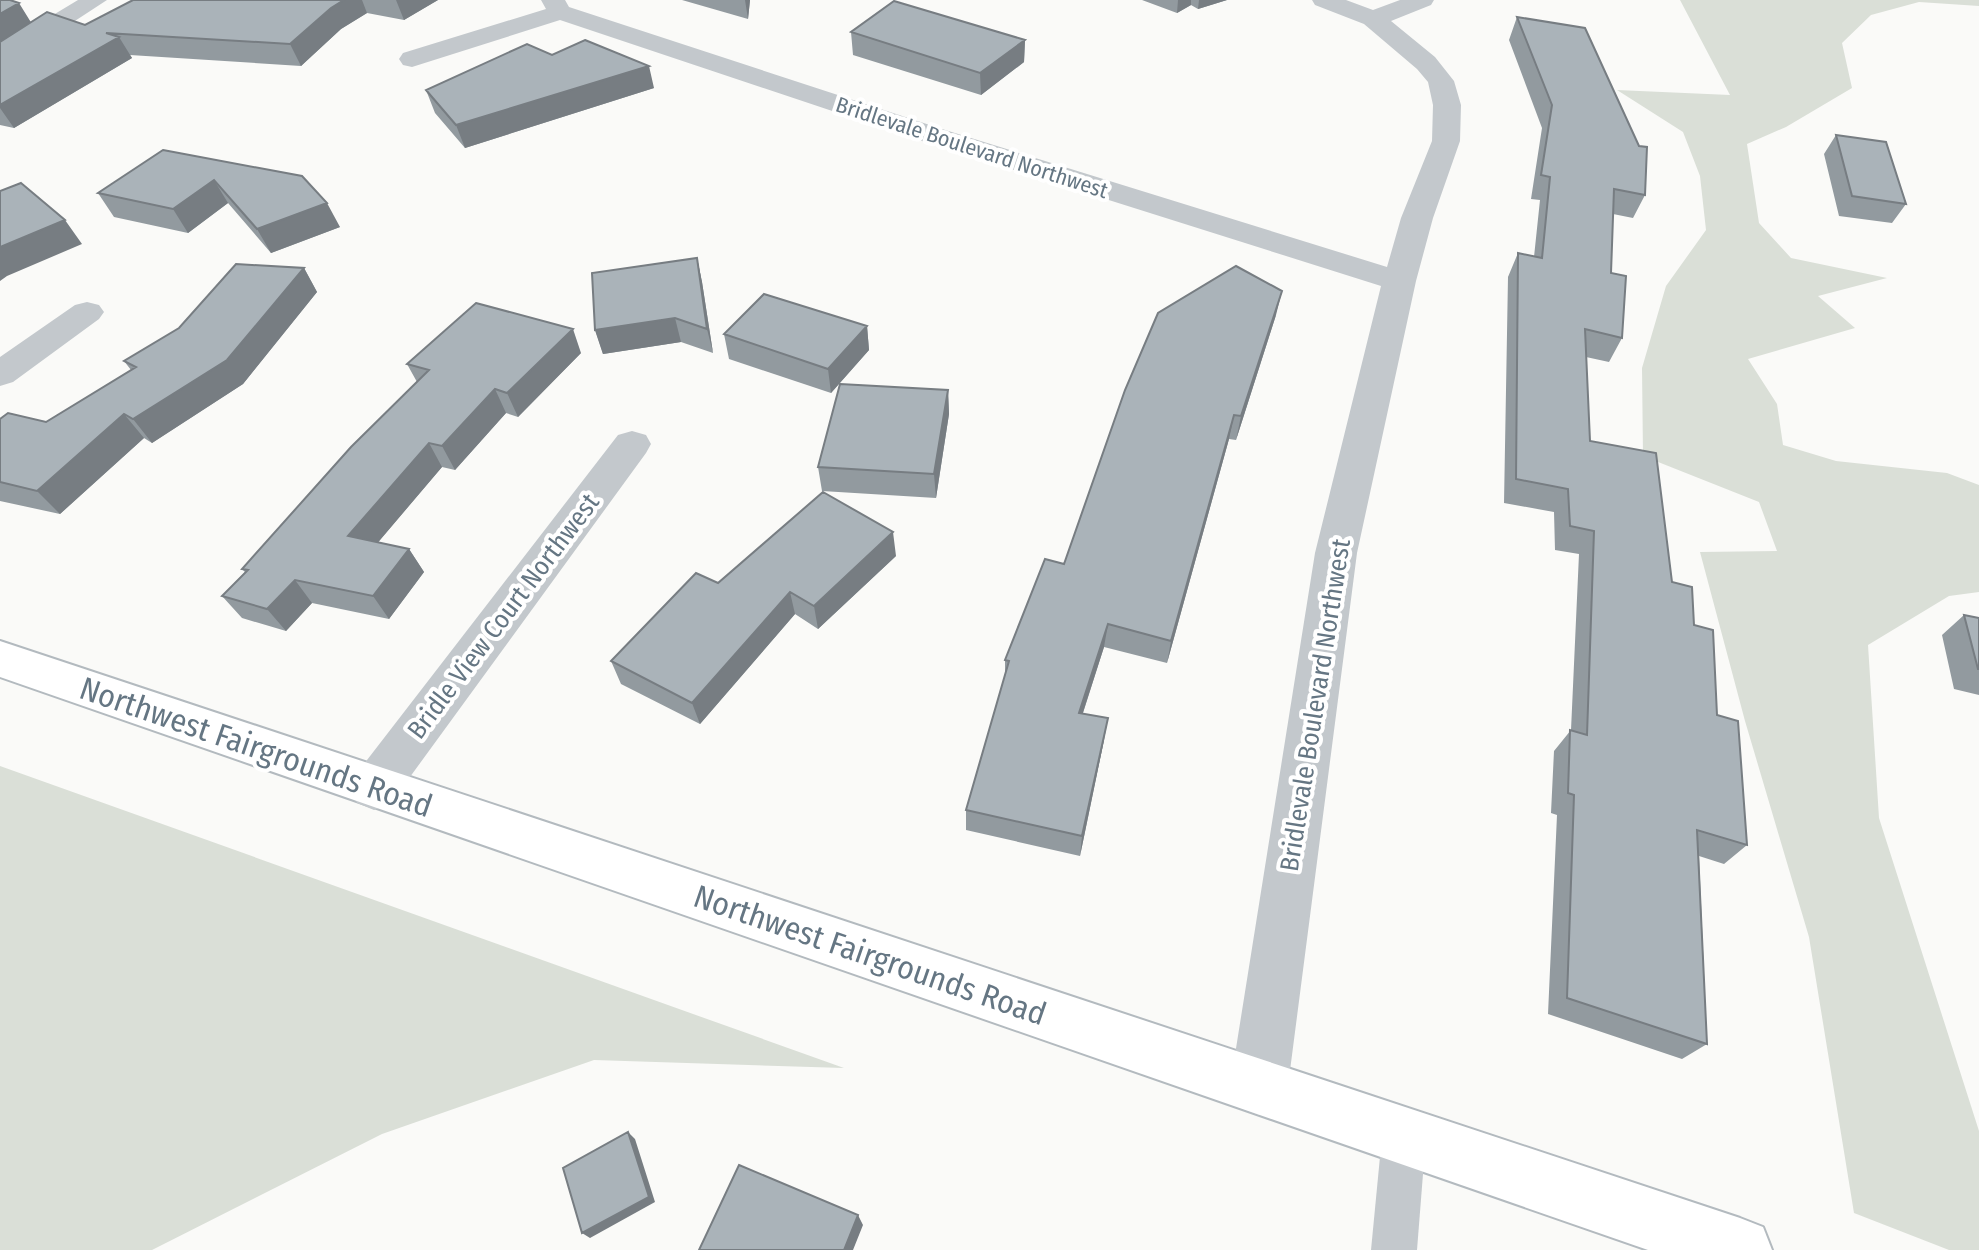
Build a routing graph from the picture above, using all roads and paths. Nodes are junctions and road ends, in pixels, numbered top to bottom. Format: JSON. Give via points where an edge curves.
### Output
{"nodes":[{"id":1,"x":95,"y":0,"type":"edge"},
{"id":2,"x":1324,"y":0,"type":"edge"},
{"id":3,"x":1422,"y":0,"type":"edge"},
{"id":4,"x":557,"y":6,"type":"edge"},
{"id":5,"x":1373,"y":19,"type":"junction"},
{"id":6,"x":0,"y":58,"type":"edge"},
{"id":7,"x":412,"y":59,"type":"dead end"},
{"id":8,"x":1399,"y":281,"type":"junction"},
{"id":9,"x":87,"y":312,"type":"dead end"},
{"id":10,"x":0,"y":374,"type":"edge"},
{"id":11,"x":632,"y":444,"type":"dead end"},
{"id":12,"x":0,"y":659,"type":"edge"},
{"id":13,"x":374,"y":788,"type":"junction"},
{"id":14,"x":1259,"y":1086,"type":"junction"},
{"id":15,"x":1404,"y":1136,"type":"junction"},
{"id":16,"x":1394,"y":1250,"type":"edge"},
{"id":17,"x":1740,"y":1250,"type":"edge"}],
"edges":[{"from":1,"to":6,"type":"street"},
{"from":2,"to":5,"type":"street","name":"Bridlevale Boulevard Northwest"},
{"from":3,"to":5,"type":"street"},
{"from":4,"to":7,"type":"street"},
{"from":4,"to":8,"type":"street","name":"Bridlevale Boulevard Northwest","via":[[932,135]]},
{"from":5,"to":8,"type":"street","name":"Bridlevale Boulevard Northwest","via":[[1426,63],[1441,81],[1447,105],[1446,141]]},
{"from":8,"to":14,"type":"street","name":"Bridlevale Boulevard Northwest","via":[[1336,553]]},
{"from":9,"to":10,"type":"street"},
{"from":11,"to":13,"type":"street","name":"Bridle View Court Northwest"},
{"from":12,"to":13,"type":"main road","name":"Northwest Fairgrounds Road"},
{"from":13,"to":14,"type":"main road","name":"Northwest Fairgrounds Road"},
{"from":14,"to":15,"type":"main road","name":"Northwest Fairgrounds Road"},
{"from":15,"to":16,"type":"lane"},
{"from":15,"to":17,"type":"main road","name":"Northwest Fairgrounds Road"}]}
